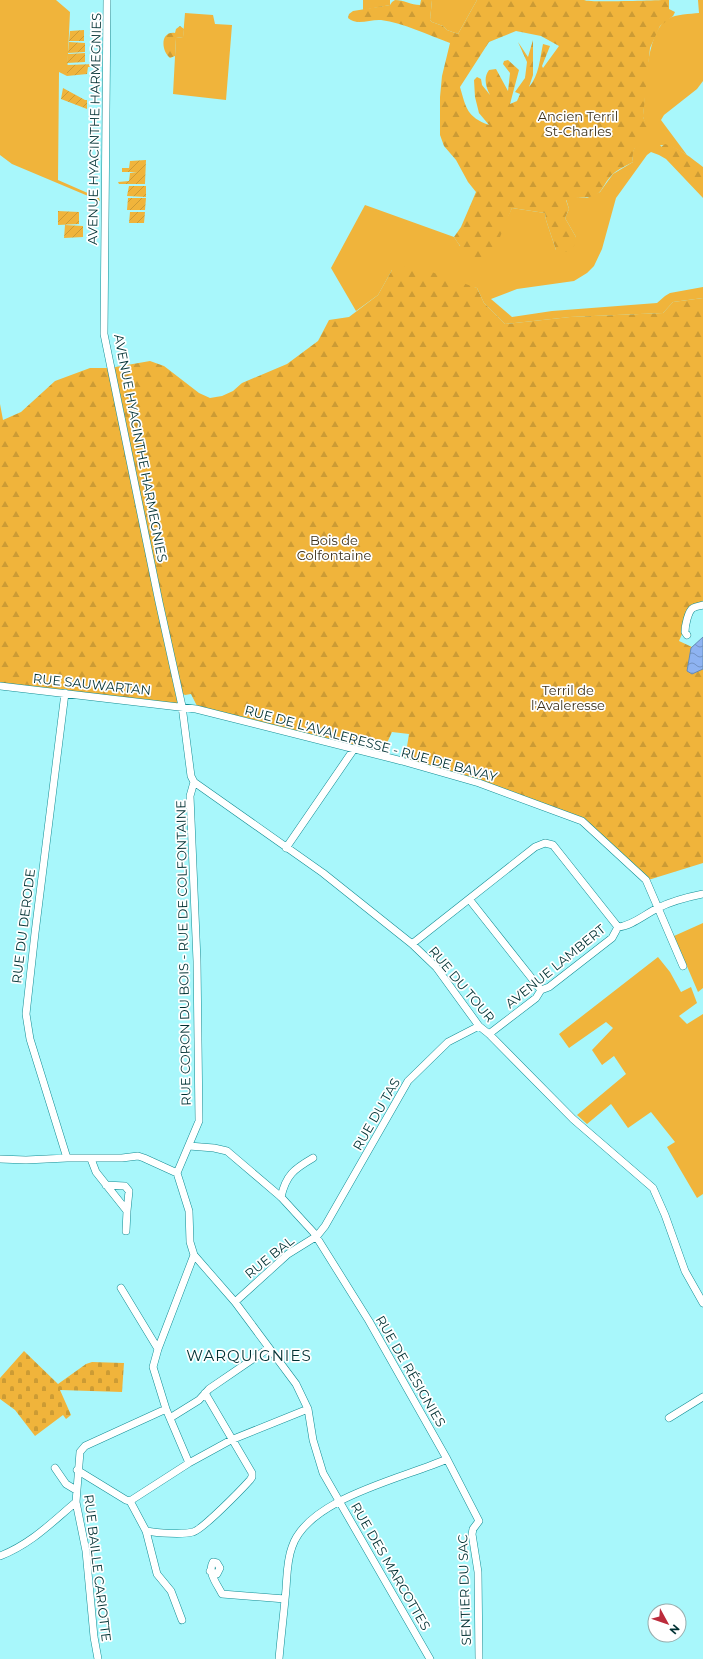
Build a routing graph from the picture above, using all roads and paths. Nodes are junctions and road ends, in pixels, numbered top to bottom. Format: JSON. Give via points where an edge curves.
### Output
{"nodes":[{"id":1,"x":107,"y":0,"type":"edge"},
{"id":2,"x":703,"y":605,"type":"edge"},
{"id":3,"x":687,"y":635,"type":"dead end"},
{"id":4,"x":0,"y":686,"type":"edge"},
{"id":5,"x":65,"y":693,"type":"junction"},
{"id":6,"x":182,"y":706,"type":"junction"},
{"id":7,"x":354,"y":749,"type":"junction"},
{"id":8,"x":194,"y":782,"type":"junction"},
{"id":9,"x":286,"y":848,"type":"junction"},
{"id":10,"x":703,"y":894,"type":"edge"},
{"id":11,"x":469,"y":899,"type":"junction"},
{"id":12,"x":658,"y":908,"type":"junction"},
{"id":13,"x":618,"y":927,"type":"junction"},
{"id":14,"x":412,"y":944,"type":"junction"},
{"id":15,"x":683,"y":966,"type":"dead end"},
{"id":16,"x":541,"y":990,"type":"junction"},
{"id":17,"x":479,"y":1026,"type":"junction"},
{"id":18,"x":489,"y":1034,"type":"junction"},
{"id":19,"x":189,"y":1146,"type":"junction"},
{"id":20,"x":67,"y":1158,"type":"junction"},
{"id":21,"x":313,"y":1158,"type":"dead end"},
{"id":22,"x":0,"y":1159,"type":"edge"},
{"id":23,"x":91,"y":1159,"type":"junction"},
{"id":24,"x":177,"y":1173,"type":"junction"},
{"id":25,"x":106,"y":1184,"type":"junction"},
{"id":26,"x":281,"y":1197,"type":"junction"},
{"id":27,"x":127,"y":1212,"type":"junction"},
{"id":28,"x":126,"y":1231,"type":"dead end"},
{"id":29,"x":315,"y":1234,"type":"junction"},
{"id":30,"x":194,"y":1255,"type":"junction"},
{"id":31,"x":121,"y":1288,"type":"dead end"},
{"id":32,"x":235,"y":1302,"type":"junction"},
{"id":33,"x":703,"y":1303,"type":"edge"},
{"id":34,"x":269,"y":1348,"type":"junction"},
{"id":35,"x":158,"y":1350,"type":"junction"},
{"id":36,"x":205,"y":1393,"type":"junction"},
{"id":37,"x":703,"y":1397,"type":"edge"},
{"id":38,"x":166,"y":1409,"type":"junction"},
{"id":39,"x":308,"y":1409,"type":"junction"},
{"id":40,"x":170,"y":1418,"type":"junction"},
{"id":41,"x":669,"y":1418,"type":"dead end"},
{"id":42,"x":231,"y":1440,"type":"junction"},
{"id":43,"x":447,"y":1459,"type":"junction"},
{"id":44,"x":189,"y":1463,"type":"junction"},
{"id":45,"x":55,"y":1468,"type":"dead end"},
{"id":46,"x":78,"y":1470,"type":"junction"},
{"id":47,"x":76,"y":1490,"type":"junction"},
{"id":48,"x":130,"y":1501,"type":"junction"},
{"id":49,"x":76,"y":1502,"type":"junction"},
{"id":50,"x":340,"y":1502,"type":"junction"},
{"id":51,"x":480,"y":1521,"type":"joint"},
{"id":52,"x":146,"y":1531,"type":"junction"},
{"id":53,"x":0,"y":1556,"type":"edge"},
{"id":54,"x":210,"y":1571,"type":"dead end"},
{"id":55,"x":285,"y":1599,"type":"junction"},
{"id":56,"x":182,"y":1620,"type":"dead end"},
{"id":57,"x":98,"y":1659,"type":"edge"},
{"id":58,"x":279,"y":1659,"type":"edge"},
{"id":59,"x":430,"y":1659,"type":"edge"},
{"id":60,"x":479,"y":1659,"type":"edge"}],
"edges":[{"from":1,"to":6,"type":"street","name":"AVENUE HYACINTHE HARMEGNIES","via":[[104,334]]},
{"from":2,"to":3,"type":"street","via":[[690,611],[685,629]]},
{"from":4,"to":5,"type":"street","name":"RUE SAUWARTAN"},
{"from":5,"to":6,"type":"street","name":"RUE SAUWARTAN"},
{"from":5,"to":20,"type":"street","name":"RUE DU DERODE","via":[[26,1014],[30,1039]]},
{"from":6,"to":7,"type":"street","name":"RUE DE L'AVALERESSE - RUE DE BAVAY"},
{"from":6,"to":8,"type":"street","name":"RUE CORON DU BOIS - RUE DE COLFONTAINE","via":[[190,774]]},
{"from":7,"to":9,"type":"street"},
{"from":7,"to":12,"type":"street","name":"RUE DE L'AVALERESSE - RUE DE BAVAY","via":[[478,782],[582,821],[646,880]]},
{"from":8,"to":9,"type":"street","name":"RUE DU TOUR"},
{"from":8,"to":19,"type":"street","name":"RUE CORON DU BOIS - RUE DE COLFONTAINE","via":[[190,796],[197,961],[199,1121]]},
{"from":9,"to":14,"type":"street","name":"RUE DU TOUR"},
{"from":10,"to":12,"type":"street","name":"AVENUE LAMBERT"},
{"from":11,"to":13,"type":"street","via":[[535,847],[550,843]]},
{"from":11,"to":14,"type":"street"},
{"from":11,"to":16,"type":"street"},
{"from":12,"to":13,"type":"street","name":"AVENUE LAMBERT","via":[[624,927]]},
{"from":12,"to":15,"type":"street"},
{"from":13,"to":16,"type":"street","name":"AVENUE LAMBERT","via":[[612,938],[549,987]]},
{"from":14,"to":17,"type":"street","name":"RUE DU TOUR","via":[[436,967]]},
{"from":16,"to":18,"type":"street","name":"AVENUE LAMBERT","via":[[536,998]]},
{"from":17,"to":18,"type":"street","name":"RUE DU TOUR"},
{"from":17,"to":29,"type":"street","name":"RUE DU TAS","via":[[448,1042],[408,1081],[325,1226]]},
{"from":18,"to":33,"type":"street","name":"RUE DU TOUR","via":[[573,1119],[653,1188],[685,1271]]},
{"from":19,"to":24,"type":"street","name":"RUE CORON DU BOIS - RUE DE COLFONTAINE"},
{"from":19,"to":26,"type":"street","via":[[227,1151]]},
{"from":20,"to":22,"type":"street"},
{"from":20,"to":23,"type":"street"},
{"from":21,"to":26,"type":"street","via":[[292,1172],[284,1184]]},
{"from":23,"to":24,"type":"street","via":[[138,1156]]},
{"from":23,"to":25,"type":"street","via":[[96,1172]]},
{"from":24,"to":30,"type":"street","via":[[189,1210],[190,1242]]},
{"from":25,"to":27,"type":"street"},
{"from":25,"to":27,"type":"street","via":[[127,1188]]},
{"from":26,"to":29,"type":"street","name":"RUE DE RÉSIGNIES"},
{"from":27,"to":28,"type":"street"},
{"from":29,"to":32,"type":"street","name":"RUE BAL","via":[[288,1254]]},
{"from":29,"to":43,"type":"street","name":"RUE DE RÉSIGNIES"},
{"from":30,"to":32,"type":"street"},
{"from":30,"to":35,"type":"street"},
{"from":31,"to":35,"type":"street"},
{"from":32,"to":34,"type":"street"},
{"from":34,"to":36,"type":"street"},
{"from":34,"to":39,"type":"street","via":[[296,1384]]},
{"from":35,"to":38,"type":"street","via":[[153,1367]]},
{"from":36,"to":40,"type":"street","via":[[199,1400]]},
{"from":36,"to":42,"type":"street"},
{"from":37,"to":41,"type":"street"},
{"from":38,"to":40,"type":"street"},
{"from":38,"to":46,"type":"street","name":"RUE BAILLE CARIOTTE","via":[[85,1446],[80,1452]]},
{"from":39,"to":42,"type":"street"},
{"from":39,"to":50,"type":"street","via":[[319,1463]]},
{"from":40,"to":44,"type":"street"},
{"from":42,"to":44,"type":"street"},
{"from":42,"to":52,"type":"street","via":[[252,1477],[224,1507],[194,1532]]},
{"from":43,"to":50,"type":"street","name":"RUE DES MARCOTTES","via":[[367,1488]]},
{"from":43,"to":51,"type":"street","name":"RUE DE RÉSIGNIES"},
{"from":44,"to":48,"type":"street"},
{"from":45,"to":47,"type":"street","via":[[66,1484]]},
{"from":46,"to":47,"type":"street","name":"RUE BAILLE CARIOTTE"},
{"from":46,"to":48,"type":"street"},
{"from":47,"to":49,"type":"street","name":"RUE BAILLE CARIOTTE"},
{"from":48,"to":52,"type":"street"},
{"from":49,"to":53,"type":"street","via":[[33,1540]]},
{"from":49,"to":57,"type":"street","name":"RUE BAILLE CARIOTTE","via":[[86,1551]]},
{"from":50,"to":55,"type":"street","via":[[311,1520],[296,1537],[290,1556]]},
{"from":50,"to":59,"type":"street","name":"RUE DES MARCOTTES"},
{"from":51,"to":60,"type":"street","name":"SENTIER DU SAC","via":[[472,1534],[478,1572]]},
{"from":52,"to":56,"type":"street","via":[[156,1574],[171,1592]]},
{"from":54,"to":55,"type":"street","via":[[222,1594]]},
{"from":55,"to":58,"type":"street"}]}
